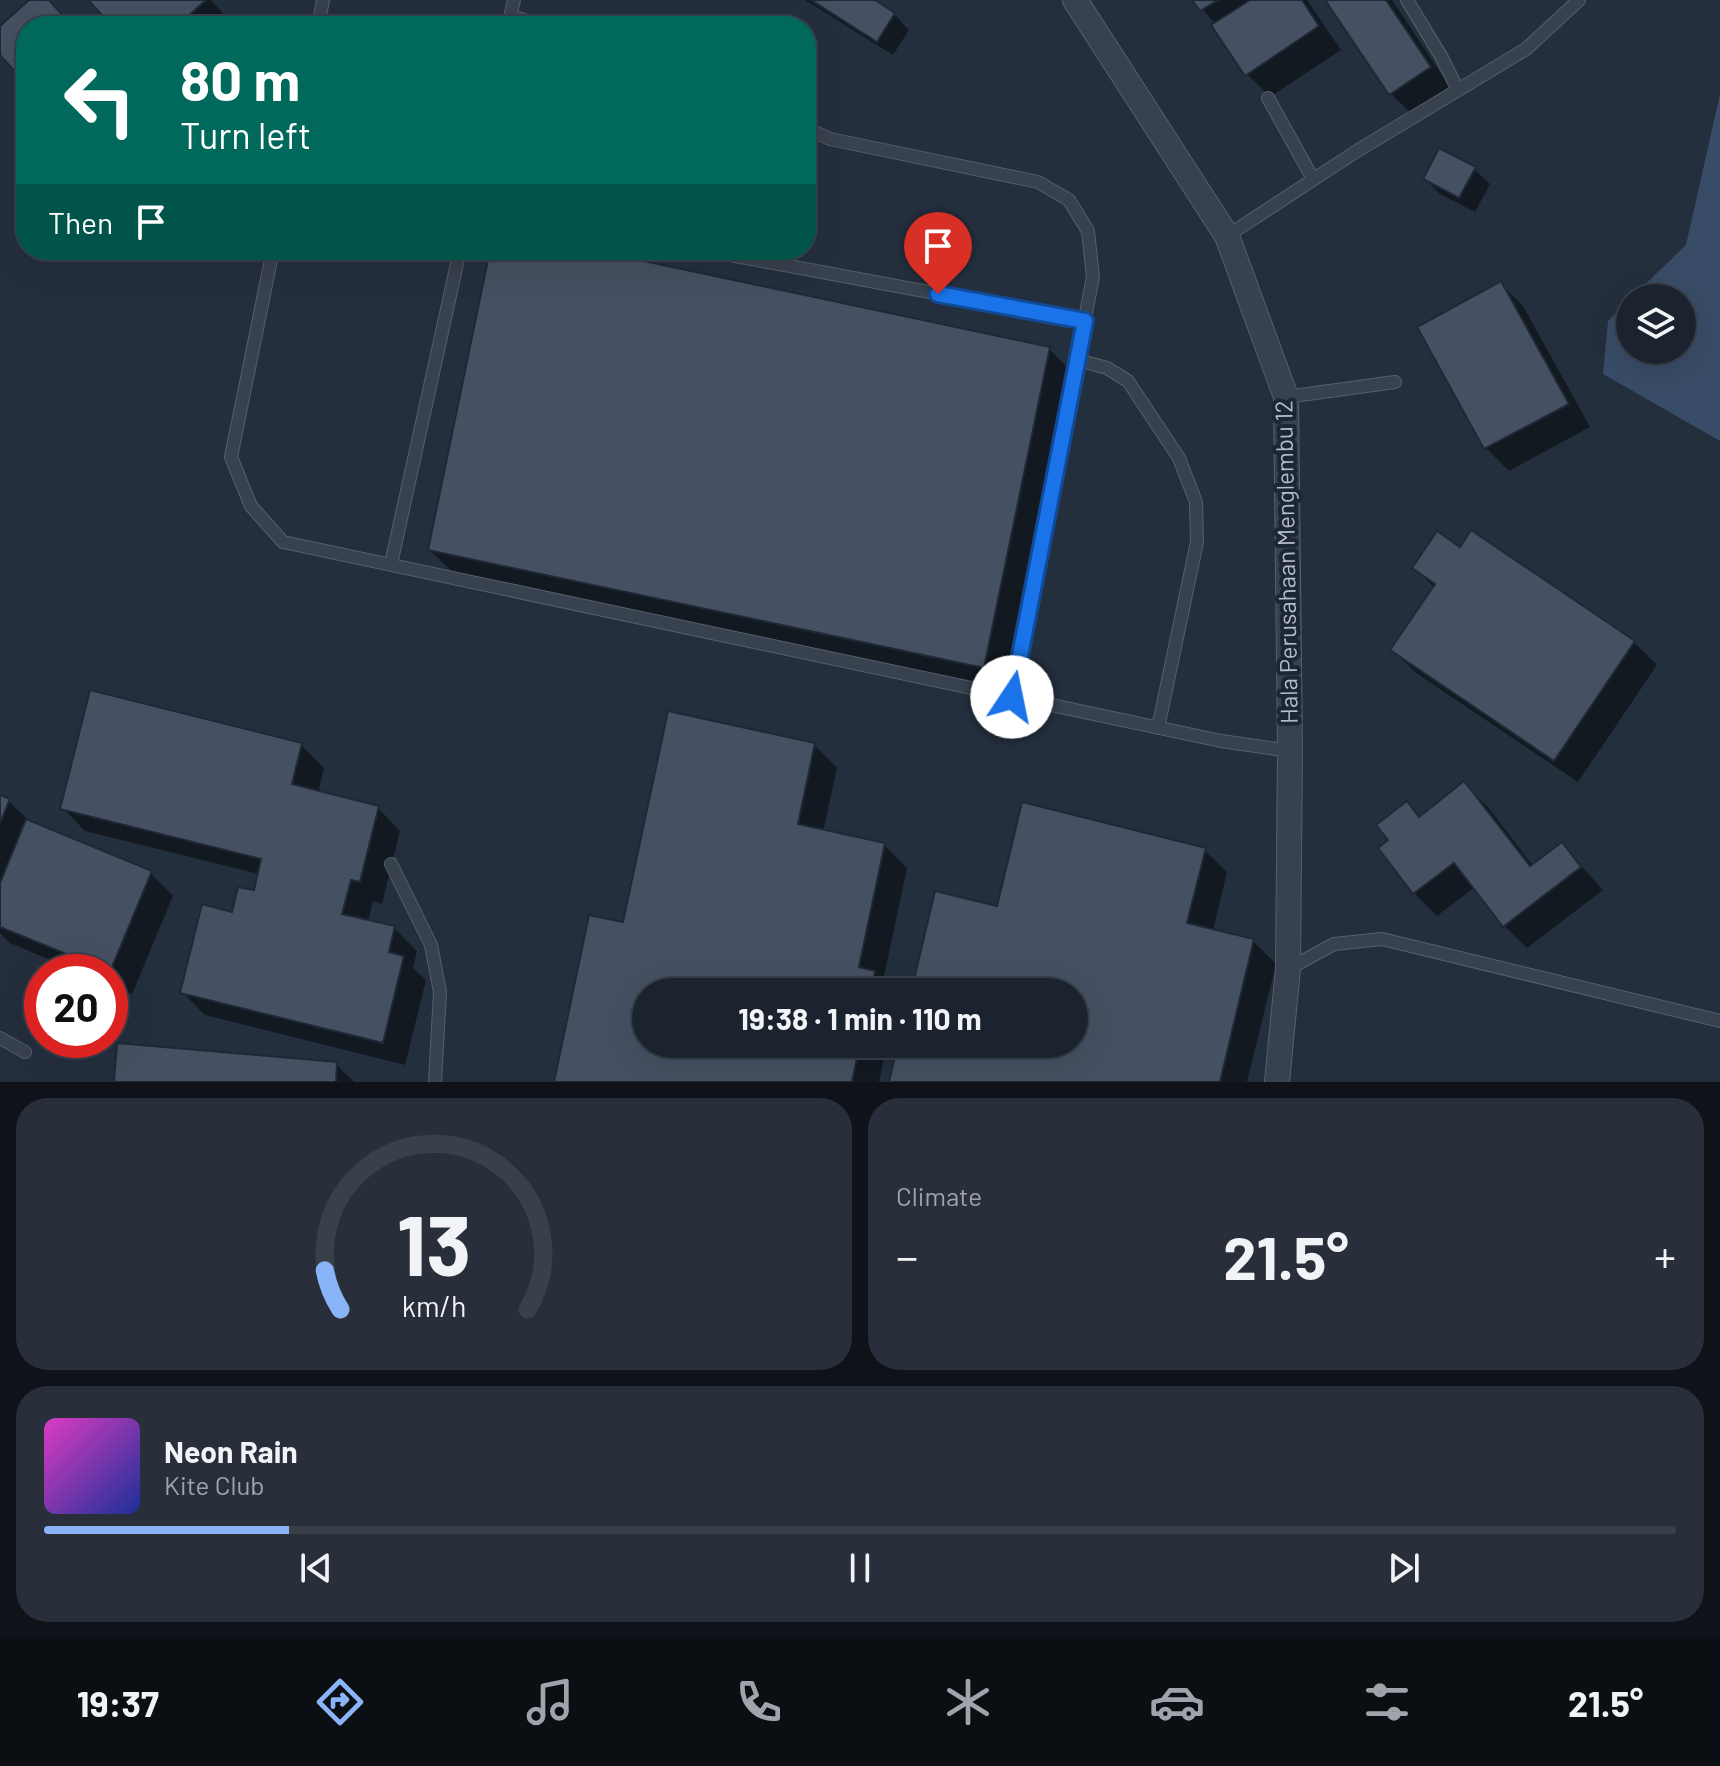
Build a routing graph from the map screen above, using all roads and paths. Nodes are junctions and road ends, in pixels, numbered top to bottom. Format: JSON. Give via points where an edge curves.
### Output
{"nodes":[{"id":1,"x":1075,"y":0,"type":"edge"},
{"id":2,"x":1407,"y":0,"type":"edge"},
{"id":3,"x":1579,"y":0,"type":"edge"},
{"id":4,"x":1458,"y":90,"type":"junction"},
{"id":5,"x":1268,"y":98,"type":"dead end"},
{"id":6,"x":816,"y":133,"type":"edge"},
{"id":7,"x":1313,"y":179,"type":"junction"},
{"id":8,"x":1227,"y":236,"type":"junction"},
{"id":9,"x":271,"y":260,"type":"edge"},
{"id":10,"x":458,"y":260,"type":"edge"},
{"id":11,"x":757,"y":260,"type":"edge"},
{"id":12,"x":1085,"y":321,"type":"junction"},
{"id":13,"x":1078,"y":360,"type":"junction"},
{"id":14,"x":1395,"y":382,"type":"dead end"},
{"id":15,"x":1286,"y":397,"type":"junction"},
{"id":16,"x":391,"y":564,"type":"junction"},
{"id":17,"x":1012,"y":697,"type":"junction"},
{"id":18,"x":1158,"y":728,"type":"junction"},
{"id":19,"x":1290,"y":751,"type":"junction"},
{"id":20,"x":391,"y":864,"type":"dead end"},
{"id":21,"x":1288,"y":969,"type":"junction"},
{"id":22,"x":1720,"y":1021,"type":"edge"},
{"id":23,"x":0,"y":1038,"type":"edge"},
{"id":24,"x":24,"y":1051,"type":"edge"},
{"id":25,"x":435,"y":1082,"type":"edge"},
{"id":26,"x":1277,"y":1082,"type":"edge"}],
"edges":[{"from":1,"to":8,"type":"street","name":"Hala Perusahaan Menglembu 12"},
{"from":2,"to":4,"type":"lane"},
{"from":3,"to":4,"type":"lane","via":[[1526,49]]},
{"from":4,"to":7,"type":"lane"},
{"from":5,"to":7,"type":"lane"},
{"from":6,"to":12,"type":"lane","via":[[1038,182],[1069,200],[1088,231],[1093,277]]},
{"from":7,"to":8,"type":"lane"},
{"from":8,"to":15,"type":"street","name":"Hala Perusahaan Menglembu 12"},
{"from":9,"to":16,"type":"lane","via":[[231,457],[251,506],[283,542]]},
{"from":10,"to":16,"type":"lane"},
{"from":11,"to":12,"type":"lane"},
{"from":12,"to":13,"type":"lane"},
{"from":13,"to":17,"type":"lane"},
{"from":13,"to":18,"type":"lane","via":[[1128,381],[1179,458],[1196,502],[1197,542]]},
{"from":14,"to":15,"type":"lane"},
{"from":15,"to":19,"type":"street","name":"Hala Perusahaan Menglembu 12"},
{"from":16,"to":17,"type":"lane"},
{"from":17,"to":18,"type":"lane"},
{"from":18,"to":19,"type":"lane"},
{"from":19,"to":21,"type":"street","name":"Hala Perusahaan Menglembu 12"},
{"from":20,"to":25,"type":"lane","via":[[431,945],[440,992]]},
{"from":21,"to":22,"type":"lane","via":[[1334,944],[1382,939]]},
{"from":21,"to":26,"type":"street","name":"Hala Perusahaan Menglembu 12"},
{"from":23,"to":24,"type":"lane"}]}
